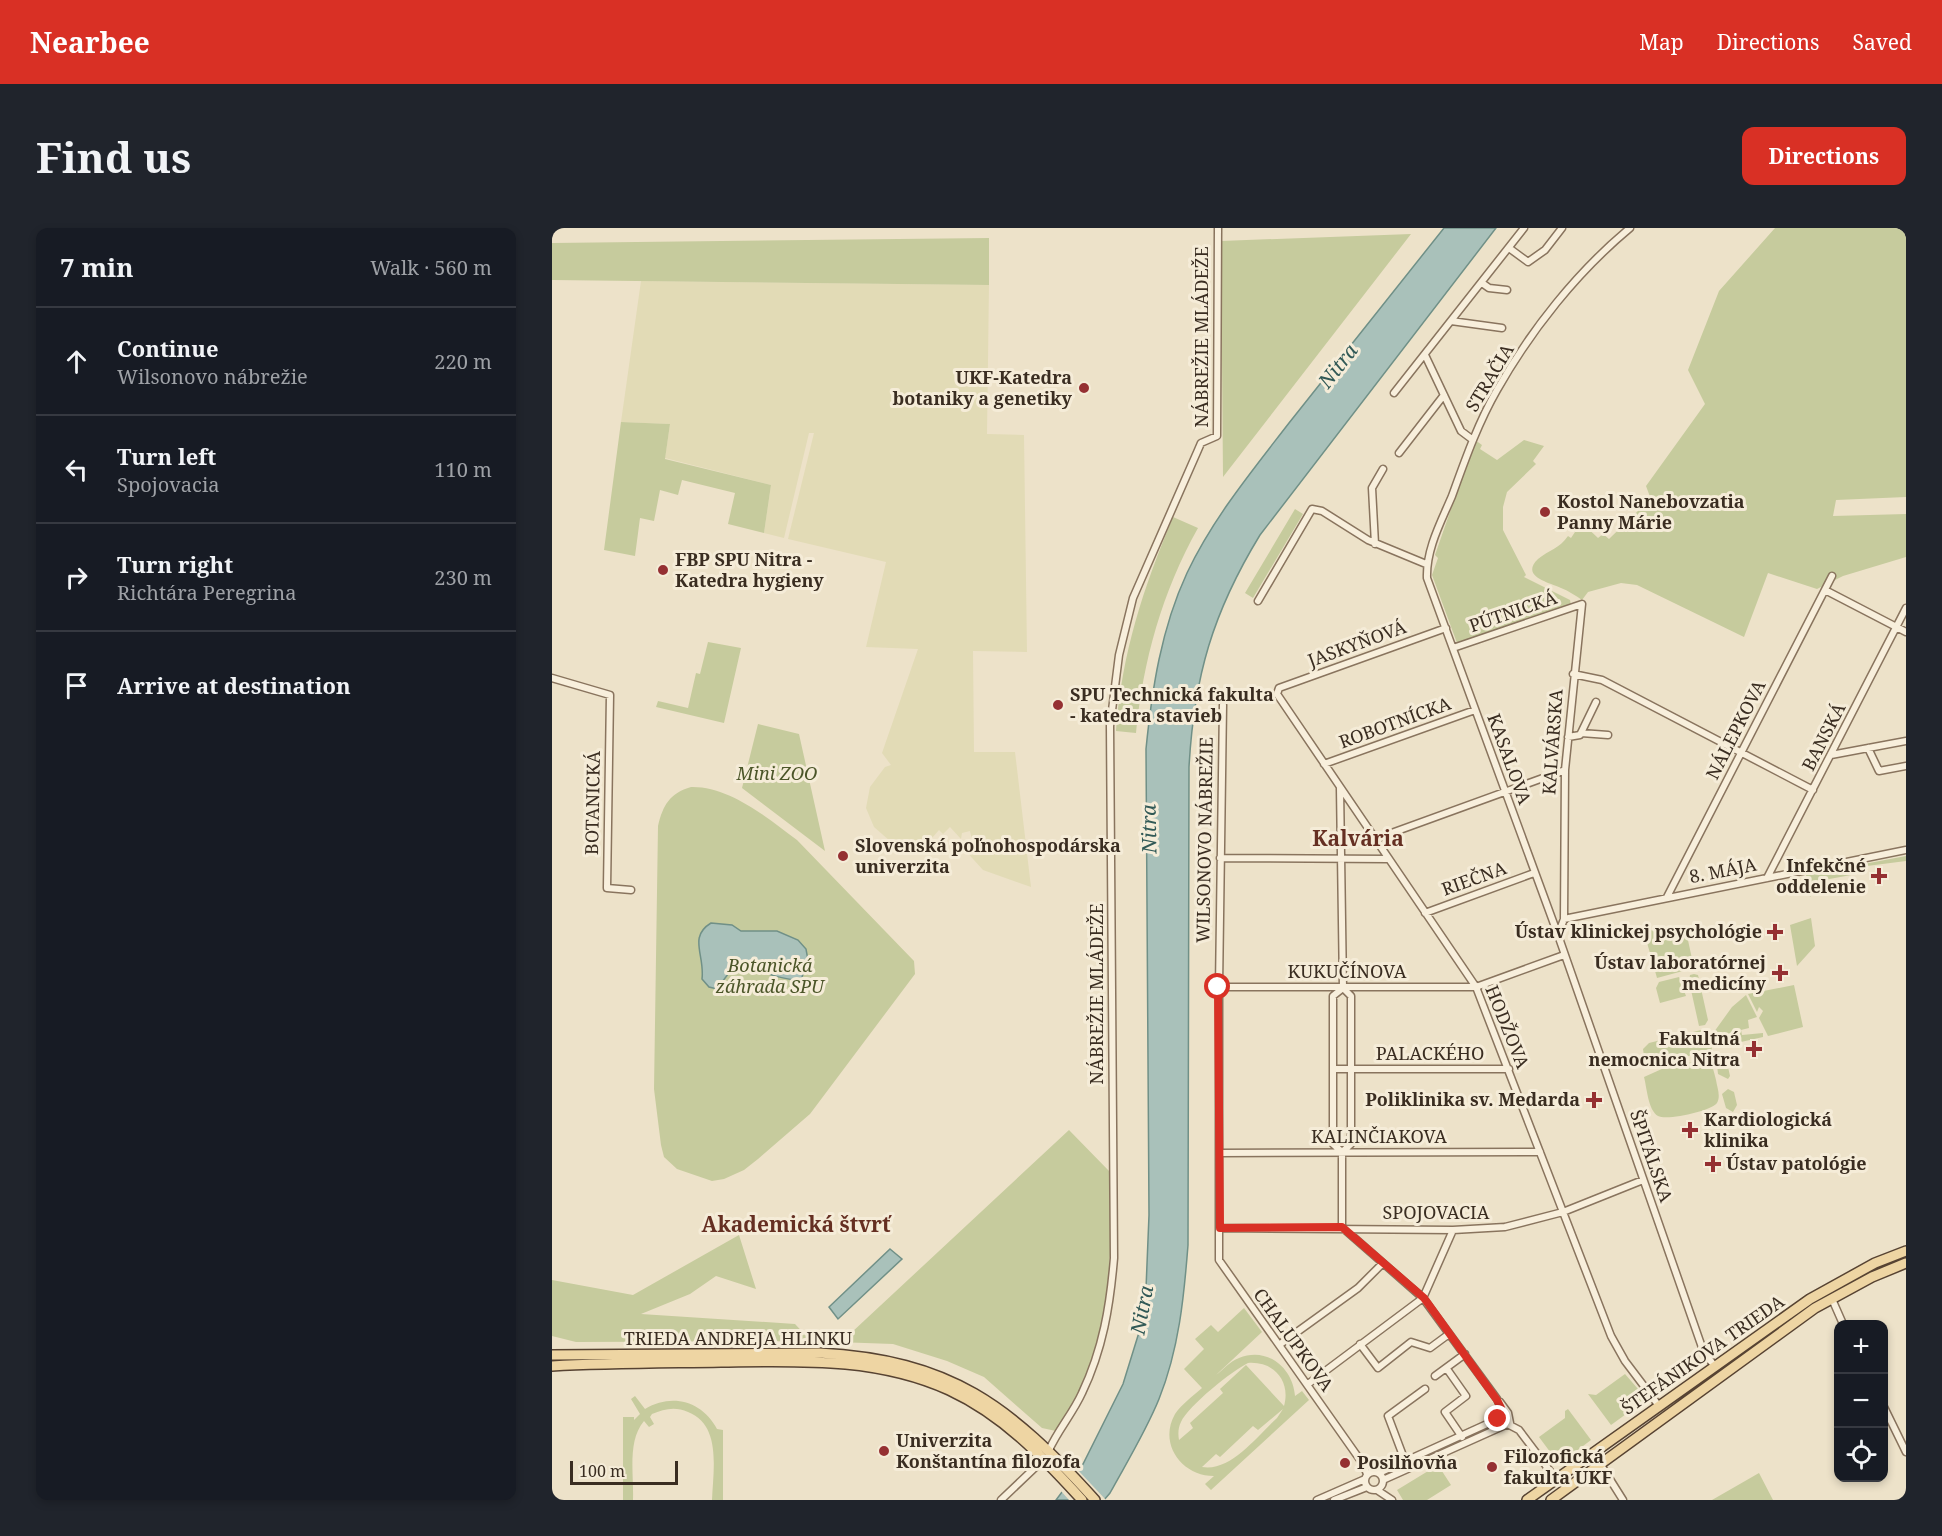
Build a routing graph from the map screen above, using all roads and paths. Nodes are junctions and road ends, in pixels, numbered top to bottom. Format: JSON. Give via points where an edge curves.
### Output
{"nodes":[{"id":1,"x":1218,"y":228,"type":"edge"},
{"id":2,"x":1524,"y":228,"type":"edge"},
{"id":3,"x":1562,"y":228,"type":"edge"},
{"id":4,"x":1630,"y":228,"type":"edge"},
{"id":5,"x":1509,"y":248,"type":"junction"},
{"id":6,"x":1482,"y":283,"type":"junction"},
{"id":7,"x":1507,"y":290,"type":"dead end"},
{"id":8,"x":1451,"y":321,"type":"junction"},
{"id":9,"x":1502,"y":328,"type":"dead end"},
{"id":10,"x":1425,"y":355,"type":"junction"},
{"id":11,"x":1394,"y":393,"type":"dead end"},
{"id":12,"x":1444,"y":395,"type":"junction"},
{"id":13,"x":1473,"y":440,"type":"junction"},
{"id":14,"x":1399,"y":453,"type":"dead end"},
{"id":15,"x":1383,"y":469,"type":"dead end"},
{"id":16,"x":1375,"y":544,"type":"junction"},
{"id":17,"x":1426,"y":564,"type":"junction"},
{"id":18,"x":1427,"y":573,"type":"joint"},
{"id":19,"x":1832,"y":576,"type":"dead end"},
{"id":20,"x":1825,"y":590,"type":"junction"},
{"id":21,"x":1258,"y":601,"type":"dead end"},
{"id":22,"x":1582,"y":604,"type":"joint"},
{"id":23,"x":1906,"y":608,"type":"edge"},
{"id":24,"x":1896,"y":627,"type":"junction"},
{"id":25,"x":1446,"y":628,"type":"junction"},
{"id":26,"x":1906,"y":632,"type":"edge"},
{"id":27,"x":1453,"y":648,"type":"junction"},
{"id":28,"x":1574,"y":674,"type":"junction"},
{"id":29,"x":552,"y":678,"type":"edge"},
{"id":30,"x":1279,"y":688,"type":"joint"},
{"id":31,"x":1596,"y":702,"type":"dead end"},
{"id":32,"x":1223,"y":705,"type":"dead end"},
{"id":33,"x":1475,"y":710,"type":"junction"},
{"id":34,"x":1581,"y":733,"type":"junction"},
{"id":35,"x":1608,"y":735,"type":"dead end"},
{"id":36,"x":1568,"y":737,"type":"junction"},
{"id":37,"x":1906,"y":741,"type":"edge"},
{"id":38,"x":1868,"y":748,"type":"junction"},
{"id":39,"x":1742,"y":753,"type":"junction"},
{"id":40,"x":1831,"y":755,"type":"junction"},
{"id":41,"x":1324,"y":764,"type":"junction"},
{"id":42,"x":1906,"y":766,"type":"edge"},
{"id":43,"x":1565,"y":770,"type":"junction"},
{"id":44,"x":1340,"y":788,"type":"junction"},
{"id":45,"x":1814,"y":790,"type":"junction"},
{"id":46,"x":1505,"y":791,"type":"junction"},
{"id":47,"x":1374,"y":839,"type":"junction"},
{"id":48,"x":1906,"y":850,"type":"edge"},
{"id":49,"x":1220,"y":858,"type":"junction"},
{"id":50,"x":1389,"y":859,"type":"junction"},
{"id":51,"x":1342,"y":860,"type":"junction"},
{"id":52,"x":1534,"y":873,"type":"junction"},
{"id":53,"x":1767,"y":878,"type":"junction"},
{"id":54,"x":631,"y":890,"type":"dead end"},
{"id":55,"x":1667,"y":897,"type":"junction"},
{"id":56,"x":1425,"y":913,"type":"junction"},
{"id":57,"x":1564,"y":919,"type":"junction"},
{"id":58,"x":1558,"y":935,"type":"junction"},
{"id":59,"x":1564,"y":955,"type":"junction"},
{"id":60,"x":1218,"y":987,"type":"junction"},
{"id":61,"x":1476,"y":987,"type":"junction"},
{"id":62,"x":1343,"y":988,"type":"junction"},
{"id":63,"x":1352,"y":1069,"type":"junction"},
{"id":64,"x":1509,"y":1069,"type":"junction"},
{"id":65,"x":1333,"y":1070,"type":"junction"},
{"id":66,"x":1342,"y":1152,"type":"junction"},
{"id":67,"x":1540,"y":1152,"type":"junction"},
{"id":68,"x":1219,"y":1153,"type":"junction"},
{"id":69,"x":1643,"y":1180,"type":"junction"},
{"id":70,"x":1563,"y":1212,"type":"junction"},
{"id":71,"x":1342,"y":1227,"type":"junction"},
{"id":72,"x":1220,"y":1228,"type":"junction"},
{"id":73,"x":1453,"y":1230,"type":"junction"},
{"id":74,"x":1906,"y":1251,"type":"edge"},
{"id":75,"x":1906,"y":1263,"type":"edge"},
{"id":76,"x":1382,"y":1264,"type":"junction"},
{"id":77,"x":1827,"y":1289,"type":"junction"},
{"id":78,"x":1424,"y":1298,"type":"junction"},
{"id":79,"x":1832,"y":1299,"type":"junction"},
{"id":80,"x":1841,"y":1320,"type":"edge"},
{"id":81,"x":1449,"y":1334,"type":"junction"},
{"id":82,"x":1360,"y":1344,"type":"junction"},
{"id":83,"x":1279,"y":1345,"type":"junction"},
{"id":84,"x":552,"y":1354,"type":"edge"},
{"id":85,"x":1465,"y":1354,"type":"junction"},
{"id":86,"x":1714,"y":1365,"type":"junction"},
{"id":87,"x":552,"y":1366,"type":"edge"},
{"id":88,"x":1447,"y":1369,"type":"junction"},
{"id":89,"x":1721,"y":1375,"type":"junction"},
{"id":90,"x":1435,"y":1376,"type":"dead end"},
{"id":91,"x":1308,"y":1384,"type":"junction"},
{"id":92,"x":1425,"y":1389,"type":"dead end"},
{"id":93,"x":1497,"y":1400,"type":"junction"},
{"id":94,"x":1659,"y":1406,"type":"junction"},
{"id":95,"x":1888,"y":1415,"type":"edge"},
{"id":96,"x":1498,"y":1419,"type":"junction"},
{"id":97,"x":1510,"y":1423,"type":"junction"},
{"id":98,"x":1462,"y":1437,"type":"junction"},
{"id":99,"x":1049,"y":1450,"type":"junction"},
{"id":100,"x":1906,"y":1452,"type":"edge"},
{"id":101,"x":1594,"y":1453,"type":"junction"},
{"id":102,"x":1044,"y":1459,"type":"junction"},
{"id":103,"x":1406,"y":1461,"type":"junction"},
{"id":104,"x":1601,"y":1465,"type":"junction"},
{"id":105,"x":1371,"y":1474,"type":"junction"},
{"id":106,"x":1066,"y":1476,"type":"junction"},
{"id":107,"x":1556,"y":1479,"type":"junction"},
{"id":108,"x":1383,"y":1483,"type":"junction"},
{"id":109,"x":1367,"y":1487,"type":"junction"},
{"id":110,"x":1377,"y":1490,"type":"junction"},
{"id":111,"x":1564,"y":1491,"type":"junction"},
{"id":112,"x":1001,"y":1500,"type":"edge"},
{"id":113,"x":1082,"y":1500,"type":"edge"},
{"id":114,"x":1095,"y":1500,"type":"edge"},
{"id":115,"x":1317,"y":1500,"type":"edge"},
{"id":116,"x":1334,"y":1500,"type":"edge"},
{"id":117,"x":1392,"y":1500,"type":"edge"},
{"id":118,"x":1527,"y":1500,"type":"edge"},
{"id":119,"x":1551,"y":1500,"type":"edge"},
{"id":120,"x":1623,"y":1500,"type":"edge"}],
"edges":[{"from":1,"to":99,"type":"street","name":"NÁBREŽIE MLÁDEŽE","via":[[1217,436],[1201,443],[1197,450],[1133,598],[1119,655],[1110,726],[1114,1258],[1110,1308],[1094,1366]]},
{"from":2,"to":5,"type":"street"},
{"from":3,"to":5,"type":"street","via":[[1545,250],[1528,262]]},
{"from":4,"to":13,"type":"street","name":"STRAČIA","via":[[1582,272],[1552,309],[1497,390]]},
{"from":5,"to":6,"type":"street"},
{"from":6,"to":7,"type":"street"},
{"from":6,"to":8,"type":"street"},
{"from":8,"to":9,"type":"street"},
{"from":8,"to":10,"type":"street"},
{"from":10,"to":11,"type":"street"},
{"from":10,"to":12,"type":"street"},
{"from":12,"to":13,"type":"street","via":[[1461,430]]},
{"from":12,"to":14,"type":"street"},
{"from":13,"to":17,"type":"street","name":"STRAČIA"},
{"from":15,"to":16,"type":"street","via":[[1372,488]]},
{"from":16,"to":17,"type":"street"},
{"from":16,"to":21,"type":"street","via":[[1322,511],[1312,509]]},
{"from":17,"to":18,"type":"street","name":"STRAČIA"},
{"from":18,"to":25,"type":"street","name":"KASALOVA"},
{"from":19,"to":20,"type":"street","name":"NÁLEPKOVA"},
{"from":20,"to":24,"type":"street"},
{"from":20,"to":39,"type":"street","name":"NÁLEPKOVA"},
{"from":22,"to":27,"type":"street","name":"PÚTNICKÁ"},
{"from":22,"to":28,"type":"street","name":"KALVÁRSKA"},
{"from":23,"to":24,"type":"street","name":"BANSKÁ"},
{"from":24,"to":26,"type":"street"},
{"from":24,"to":40,"type":"street","name":"BANSKÁ"},
{"from":25,"to":27,"type":"street","name":"KASALOVA"},
{"from":25,"to":30,"type":"street","name":"JASKYŇOVÁ"},
{"from":27,"to":33,"type":"street","name":"KASALOVA"},
{"from":28,"to":36,"type":"street","name":"KALVÁRSKA"},
{"from":28,"to":39,"type":"street","via":[[1602,680]]},
{"from":29,"to":54,"type":"street","name":"BOTANICKÁ","via":[[610,695],[607,888]]},
{"from":30,"to":41,"type":"street","name":"HODŽOVA","via":[[1277,694]]},
{"from":31,"to":34,"type":"street"},
{"from":32,"to":49,"type":"street","name":"WILSONOVO NÁBREŽIE"},
{"from":33,"to":41,"type":"street","name":"ROBOTNÍCKA"},
{"from":33,"to":46,"type":"street","name":"KASALOVA"},
{"from":34,"to":35,"type":"street"},
{"from":34,"to":36,"type":"street"},
{"from":36,"to":43,"type":"street","name":"KALVÁRSKA"},
{"from":37,"to":38,"type":"street"},
{"from":38,"to":40,"type":"street"},
{"from":38,"to":42,"type":"street","via":[[1879,771]]},
{"from":39,"to":45,"type":"street"},
{"from":39,"to":55,"type":"street","name":"NÁLEPKOVA"},
{"from":40,"to":45,"type":"street","name":"BANSKÁ"},
{"from":41,"to":44,"type":"street","name":"HODŽOVA"},
{"from":43,"to":46,"type":"street"},
{"from":43,"to":57,"type":"street","name":"KALVÁRSKA"},
{"from":44,"to":47,"type":"street","name":"HODŽOVA"},
{"from":44,"to":51,"type":"street"},
{"from":45,"to":53,"type":"street","name":"BANSKÁ"},
{"from":46,"to":47,"type":"street"},
{"from":46,"to":52,"type":"street","name":"KASALOVA"},
{"from":47,"to":50,"type":"street","name":"HODŽOVA"},
{"from":48,"to":53,"type":"street","name":"8. MÁJA"},
{"from":49,"to":51,"type":"street"},
{"from":49,"to":60,"type":"street","name":"WILSONOVO NÁBREŽIE"},
{"from":50,"to":51,"type":"street"},
{"from":50,"to":56,"type":"street","name":"HODŽOVA"},
{"from":51,"to":62,"type":"street"},
{"from":52,"to":56,"type":"street","name":"RIEČNA"},
{"from":52,"to":58,"type":"street","name":"KASALOVA"},
{"from":53,"to":55,"type":"street","name":"8. MÁJA"},
{"from":55,"to":57,"type":"street","name":"8. MÁJA"},
{"from":56,"to":61,"type":"street","name":"HODŽOVA"},
{"from":57,"to":58,"type":"street"},
{"from":58,"to":59,"type":"street","name":"KASALOVA"},
{"from":59,"to":61,"type":"street","name":"KUKUČÍNOVA"},
{"from":59,"to":69,"type":"street","name":"ŠPITÁLSKA"},
{"from":60,"to":62,"type":"street","name":"KUKUČÍNOVA"},
{"from":60,"to":68,"type":"street","name":"WILSONOVO NÁBREŽIE"},
{"from":61,"to":62,"type":"street","name":"KUKUČÍNOVA"},
{"from":61,"to":64,"type":"street","name":"HODŽOVA"},
{"from":62,"to":63,"type":"street","via":[[1351,996]]},
{"from":62,"to":65,"type":"street","via":[[1333,996]]},
{"from":63,"to":64,"type":"street","name":"PALACKÉHO"},
{"from":63,"to":65,"type":"street","name":"PALACKÉHO"},
{"from":63,"to":66,"type":"street","via":[[1351,1144]]},
{"from":64,"to":67,"type":"street","name":"HODŽOVA"},
{"from":65,"to":66,"type":"street","via":[[1333,1144]]},
{"from":66,"to":67,"type":"street","name":"KALINČIAKOVA"},
{"from":66,"to":68,"type":"street","name":"KALINČIAKOVA"},
{"from":66,"to":71,"type":"street"},
{"from":67,"to":70,"type":"street","name":"HODŽOVA"},
{"from":68,"to":72,"type":"street","name":"WILSONOVO NÁBREŽIE"},
{"from":69,"to":70,"type":"street","name":"SPOJOVACIA"},
{"from":69,"to":86,"type":"street","name":"ŠPITÁLSKA","via":[[1704,1353]]},
{"from":70,"to":73,"type":"street","name":"SPOJOVACIA","via":[[1505,1227]]},
{"from":70,"to":94,"type":"street","name":"HODŽOVA","via":[[1611,1336]]},
{"from":71,"to":72,"type":"street","name":"SPOJOVACIA"},
{"from":71,"to":73,"type":"street","name":"SPOJOVACIA"},
{"from":71,"to":76,"type":"street"},
{"from":72,"to":83,"type":"street","name":"CHALUPKOVA","via":[[1219,1260]]},
{"from":73,"to":78,"type":"street"},
{"from":74,"to":77,"type":"main road","name":"ŠTEFÁNIKOVA TRIEDA"},
{"from":75,"to":79,"type":"main road","name":"ŠTEFÁNIKOVA TRIEDA"},
{"from":76,"to":78,"type":"street"},
{"from":76,"to":83,"type":"street","via":[[1359,1288]]},
{"from":77,"to":79,"type":"main road"},
{"from":77,"to":86,"type":"main road","name":"ŠTEFÁNIKOVA TRIEDA"},
{"from":78,"to":81,"type":"street"},
{"from":78,"to":82,"type":"street"},
{"from":79,"to":80,"type":"street"},
{"from":79,"to":89,"type":"main road","name":"ŠTEFÁNIKOVA TRIEDA"},
{"from":81,"to":82,"type":"street","via":[[1430,1348],[1411,1342],[1377,1368]]},
{"from":81,"to":85,"type":"street"},
{"from":82,"to":91,"type":"street"},
{"from":83,"to":91,"type":"street","name":"CHALUPKOVA"},
{"from":84,"to":99,"type":"main road","name":"TRIEDA ANDREJA HLINKU","via":[[819,1353],[881,1360],[973,1391],[1008,1414]]},
{"from":85,"to":88,"type":"street"},
{"from":85,"to":93,"type":"street"},
{"from":86,"to":89,"type":"main road"},
{"from":86,"to":94,"type":"main road","name":"ŠTEFÁNIKOVA TRIEDA"},
{"from":87,"to":102,"type":"main road","name":"TRIEDA ANDREJA HLINKU","via":[[818,1361],[879,1368],[930,1382],[968,1400],[1002,1422]]},
{"from":88,"to":90,"type":"street"},
{"from":88,"to":98,"type":"street","via":[[1466,1396],[1445,1412]]},
{"from":89,"to":104,"type":"main road","name":"ŠTEFÁNIKOVA TRIEDA"},
{"from":91,"to":105,"type":"street","name":"CHALUPKOVA"},
{"from":92,"to":103,"type":"street","via":[[1388,1416]]},
{"from":93,"to":96,"type":"street","via":[[1501,1408]]},
{"from":93,"to":97,"type":"street","via":[[1508,1413]]},
{"from":94,"to":101,"type":"main road","name":"ŠTEFÁNIKOVA TRIEDA"},
{"from":95,"to":100,"type":"street"},
{"from":96,"to":97,"type":"street"},
{"from":96,"to":98,"type":"street"},
{"from":97,"to":107,"type":"street"},
{"from":97,"to":108,"type":"street"},
{"from":98,"to":103,"type":"street"},
{"from":99,"to":102,"type":"main road"},
{"from":99,"to":106,"type":"main road","name":"TRIEDA ANDREJA HLINKU"},
{"from":101,"to":104,"type":"main road"},
{"from":101,"to":107,"type":"main road","name":"ŠTEFÁNIKOVA TRIEDA"},
{"from":102,"to":106,"type":"main road","name":"TRIEDA ANDREJA HLINKU"},
{"from":102,"to":112,"type":"street"},
{"from":103,"to":105,"type":"street"},
{"from":104,"to":111,"type":"main road","name":"ŠTEFÁNIKOVA TRIEDA"},
{"from":104,"to":120,"type":"street"},
{"from":105,"to":108,"type":"street"},
{"from":105,"to":109,"type":"street"},
{"from":105,"to":115,"type":"street"},
{"from":106,"to":113,"type":"main road"},
{"from":106,"to":114,"type":"main road"},
{"from":107,"to":111,"type":"main road"},
{"from":107,"to":118,"type":"main road","name":"ŠTEFÁNIKOVA TRIEDA"},
{"from":108,"to":110,"type":"street"},
{"from":108,"to":117,"type":"street"},
{"from":109,"to":110,"type":"street"},
{"from":109,"to":116,"type":"street"},
{"from":110,"to":117,"type":"street"},
{"from":111,"to":119,"type":"main road","name":"ŠTEFÁNIKOVA TRIEDA"}]}
